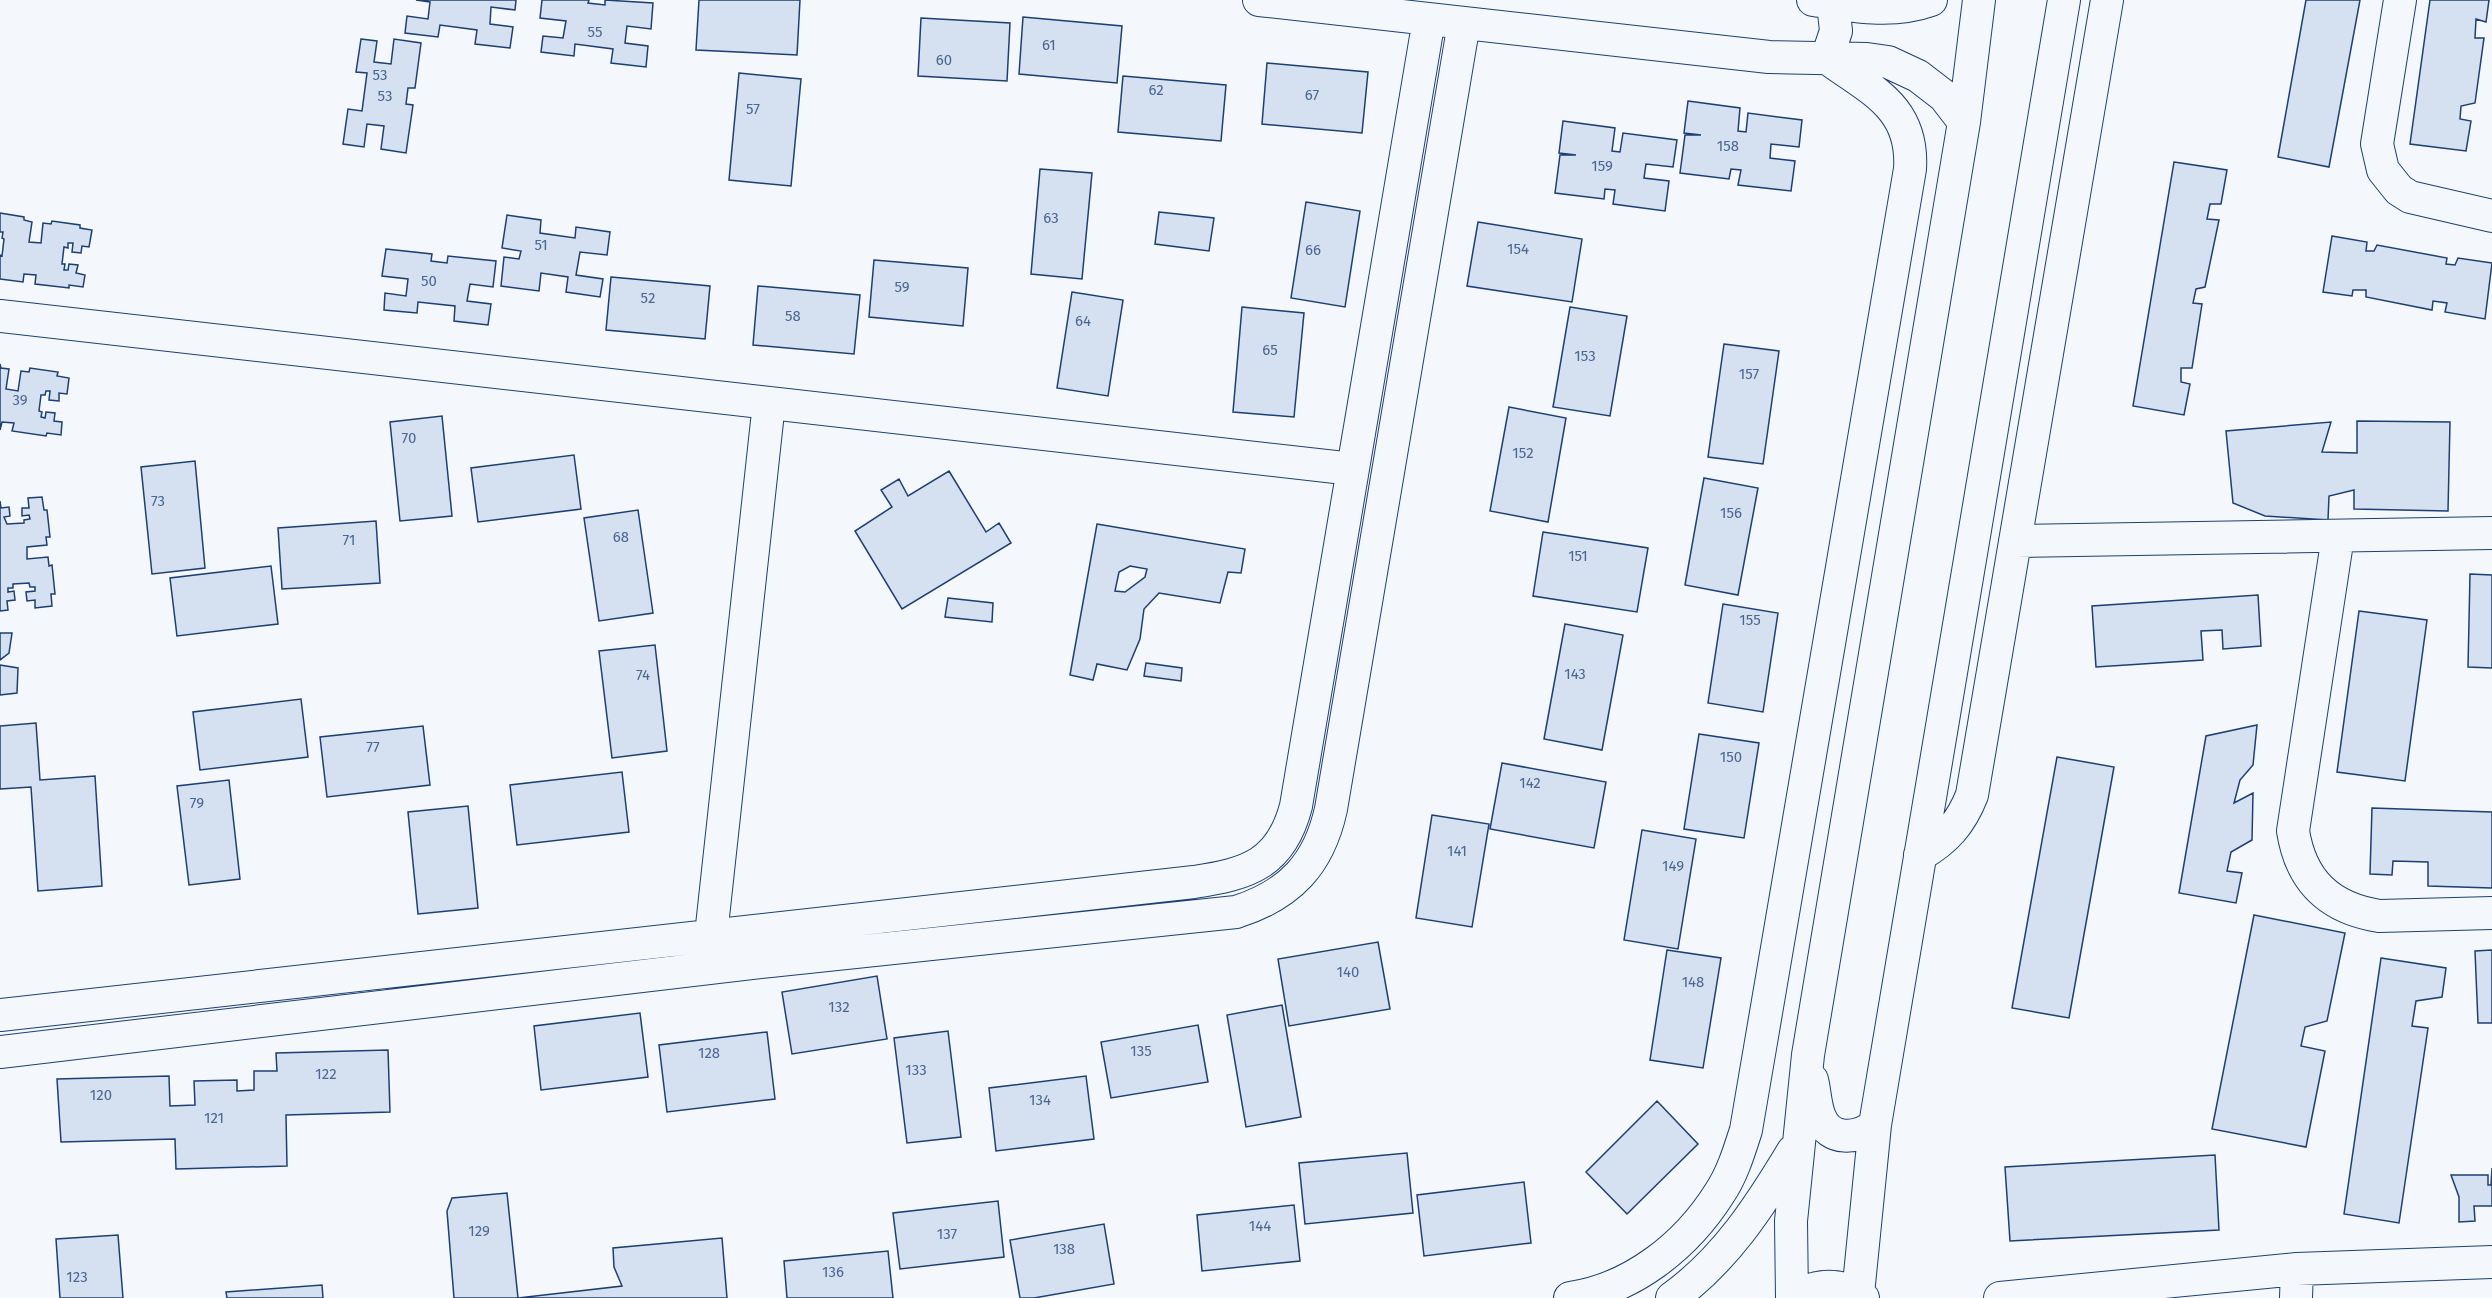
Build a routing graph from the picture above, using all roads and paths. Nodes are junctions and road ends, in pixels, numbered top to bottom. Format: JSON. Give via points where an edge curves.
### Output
{"nodes":[{"id":1,"x":1259,"y":0,"type":"edge"},
{"id":2,"x":1931,"y":0,"type":"edge"},
{"id":3,"x":1979,"y":0,"type":"edge"},
{"id":4,"x":2064,"y":0,"type":"edge"},
{"id":5,"x":2107,"y":0,"type":"edge"},
{"id":6,"x":2400,"y":0,"type":"edge"},
{"id":7,"x":1823,"y":2,"type":"edge"},
{"id":8,"x":1429,"y":19,"type":"junction"},
{"id":9,"x":1464,"y":23,"type":"junction"},
{"id":10,"x":1827,"y":58,"type":"junction"},
{"id":11,"x":1964,"y":122,"type":"junction"},
{"id":12,"x":2492,"y":216,"type":"edge"},
{"id":13,"x":0,"y":316,"type":"edge"},
{"id":14,"x":769,"y":403,"type":"junction"},
{"id":15,"x":1353,"y":469,"type":"junction"},
{"id":16,"x":2492,"y":533,"type":"edge"},
{"id":17,"x":2338,"y":536,"type":"junction"},
{"id":18,"x":2015,"y":541,"type":"junction"},
{"id":19,"x":1920,"y":855,"type":"junction"},
{"id":20,"x":2492,"y":913,"type":"edge"},
{"id":21,"x":711,"y":935,"type":"junction"},
{"id":22,"x":0,"y":1015,"type":"edge"},
{"id":23,"x":0,"y":1052,"type":"edge"},
{"id":24,"x":1808,"y":1055,"type":"junction"},
{"id":25,"x":1875,"y":1125,"type":"junction"},
{"id":26,"x":1798,"y":1143,"type":"junction"},
{"id":27,"x":2492,"y":1262,"type":"edge"},
{"id":28,"x":2296,"y":1283,"type":"edge"},
{"id":29,"x":1860,"y":1296,"type":"edge"},
{"id":30,"x":1570,"y":1298,"type":"edge"},
{"id":31,"x":1672,"y":1298,"type":"edge"},
{"id":32,"x":1793,"y":1298,"type":"edge"},
{"id":33,"x":2000,"y":1298,"type":"edge"}],
"edges":[{"from":1,"to":8,"type":"street"},
{"from":2,"to":7,"type":"street","via":[[1880,9]]},
{"from":3,"to":11,"type":"street"},
{"from":4,"to":19,"type":"street"},
{"from":5,"to":18,"type":"street"},
{"from":6,"to":12,"type":"street","via":[[2377,144],[2383,170],[2410,197]]},
{"from":7,"to":10,"type":"street","via":[[1836,31]]},
{"from":8,"to":9,"type":"street"},
{"from":8,"to":15,"type":"street"},
{"from":9,"to":10,"type":"street","via":[[1769,57]]},
{"from":9,"to":23,"type":"street","via":[[1331,809],[1315,855],[1280,892],[1236,912],[770,961]]},
{"from":10,"to":11,"type":"street","via":[[1888,62],[1918,76],[1944,96]]},
{"from":10,"to":30,"type":"street","via":[[1888,102],[1898,114],[1909,140],[1910,169],[1746,1130],[1721,1192],[1679,1243],[1624,1280]]},
{"from":11,"to":24,"type":"street"},
{"from":13,"to":14,"type":"street"},
{"from":14,"to":15,"type":"street"},
{"from":14,"to":21,"type":"street"},
{"from":15,"to":21,"type":"street","via":[[1292,820],[1277,847],[1254,867],[1241,874],[1194,882]]},
{"from":16,"to":17,"type":"street"},
{"from":17,"to":18,"type":"street"},
{"from":17,"to":20,"type":"street","via":[[2293,831],[2301,862],[2318,889],[2331,900],[2362,914]]},
{"from":18,"to":19,"type":"street","via":[[1972,795],[1946,838]]},
{"from":19,"to":25,"type":"street"},
{"from":21,"to":22,"type":"street"},
{"from":24,"to":25,"type":"street","via":[[1820,1117],[1826,1126],[1835,1133],[1856,1136]]},
{"from":24,"to":26,"type":"street"},
{"from":25,"to":29,"type":"street"},
{"from":26,"to":31,"type":"street","via":[[1750,1220],[1704,1272]]},
{"from":26,"to":32,"type":"street","via":[[1791,1221]]},
{"from":27,"to":28,"type":"street"},
{"from":28,"to":33,"type":"street"},
{"from":29,"to":32,"type":"street","via":[[1847,1289],[1824,1287]]}]}
